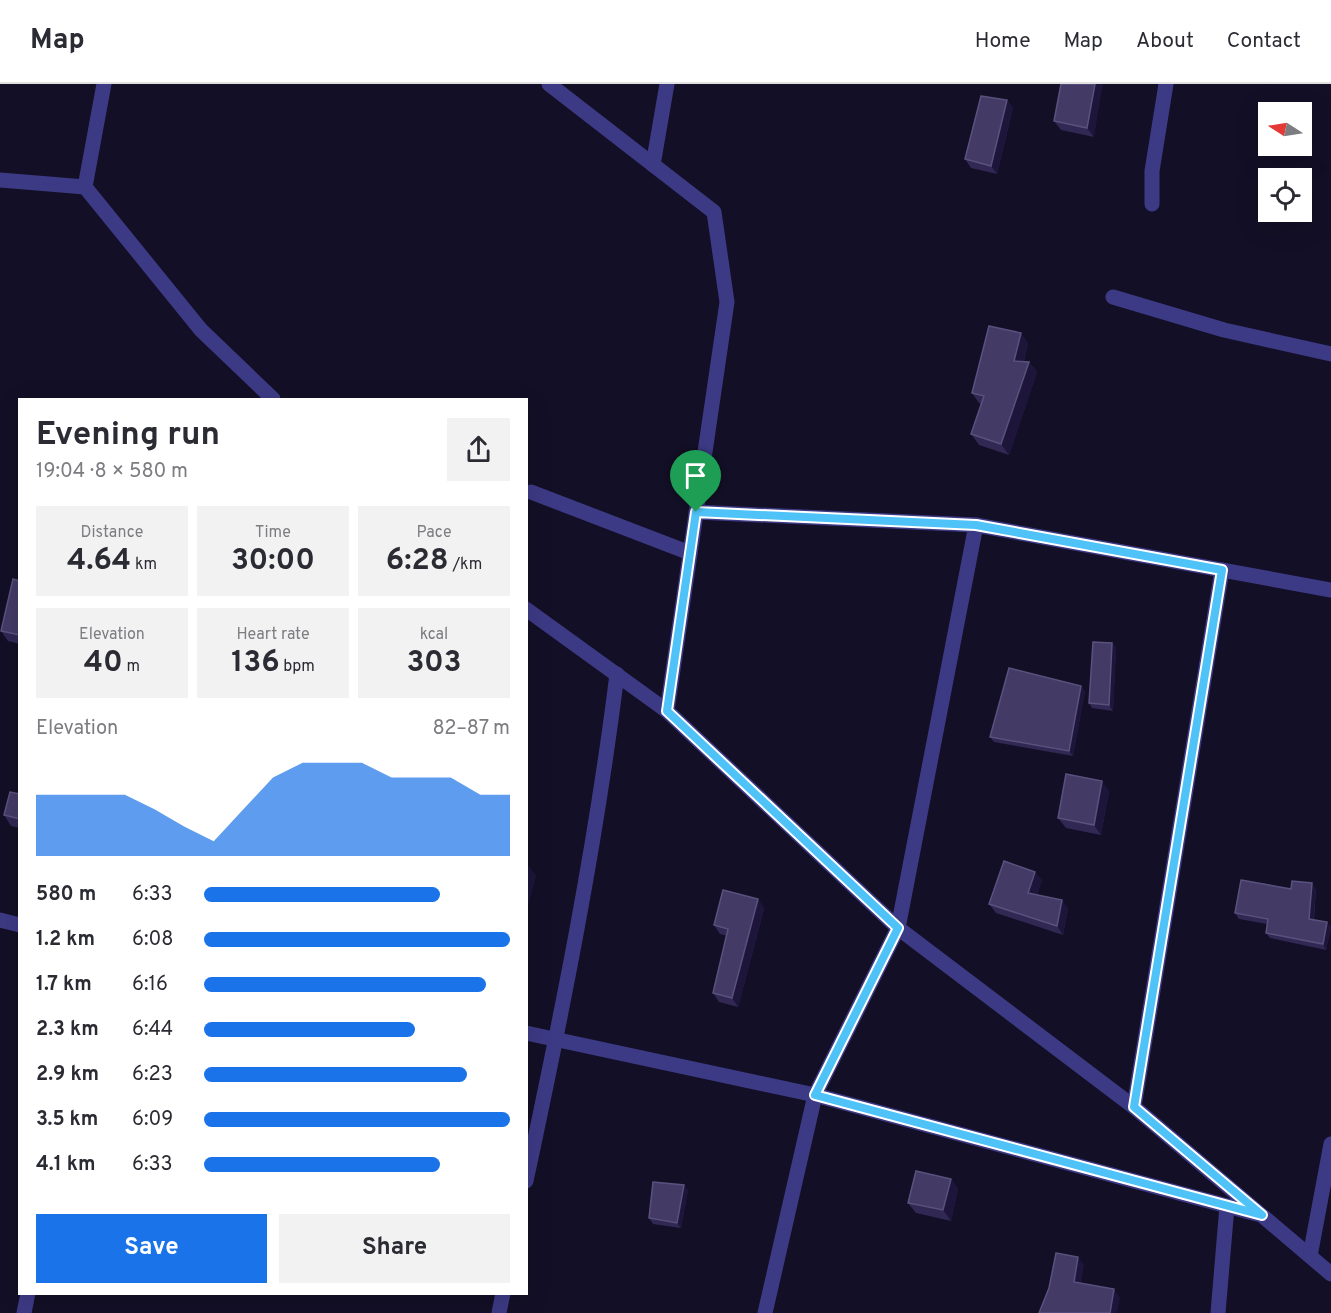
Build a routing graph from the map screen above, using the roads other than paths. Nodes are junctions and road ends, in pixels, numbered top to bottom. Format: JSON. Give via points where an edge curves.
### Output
{"nodes":[{"id":1,"x":104,"y":84,"type":"edge"},
{"id":2,"x":549,"y":84,"type":"edge"},
{"id":3,"x":667,"y":84,"type":"edge"},
{"id":4,"x":1166,"y":84,"type":"edge"},
{"id":5,"x":653,"y":165,"type":"junction"},
{"id":6,"x":0,"y":180,"type":"edge"},
{"id":7,"x":85,"y":187,"type":"junction"},
{"id":8,"x":1152,"y":204,"type":"dead end"},
{"id":9,"x":1113,"y":297,"type":"dead end"},
{"id":10,"x":1331,"y":354,"type":"edge"},
{"id":11,"x":272,"y":398,"type":"edge"},
{"id":12,"x":531,"y":492,"type":"dead end"},
{"id":13,"x":696,"y":512,"type":"junction"},
{"id":14,"x":976,"y":525,"type":"junction"},
{"id":15,"x":690,"y":553,"type":"junction"},
{"id":16,"x":1222,"y":570,"type":"junction"},
{"id":17,"x":1331,"y":590,"type":"edge"},
{"id":18,"x":528,"y":610,"type":"edge"},
{"id":19,"x":617,"y":674,"type":"junction"},
{"id":20,"x":667,"y":711,"type":"junction"},
{"id":21,"x":0,"y":920,"type":"edge"},
{"id":22,"x":18,"y":924,"type":"edge"},
{"id":23,"x":898,"y":928,"type":"junction"},
{"id":24,"x":528,"y":1034,"type":"edge"},
{"id":25,"x":556,"y":1040,"type":"junction"},
{"id":26,"x":815,"y":1095,"type":"junction"},
{"id":27,"x":1134,"y":1107,"type":"junction"},
{"id":28,"x":1331,"y":1144,"type":"edge"},
{"id":29,"x":528,"y":1172,"type":"edge"},
{"id":30,"x":1227,"y":1206,"type":"junction"},
{"id":31,"x":1262,"y":1215,"type":"junction"},
{"id":32,"x":1310,"y":1256,"type":"junction"},
{"id":33,"x":1331,"y":1274,"type":"edge"},
{"id":34,"x":28,"y":1295,"type":"edge"},
{"id":35,"x":503,"y":1295,"type":"edge"},
{"id":36,"x":24,"y":1313,"type":"edge"},
{"id":37,"x":499,"y":1313,"type":"edge"},
{"id":38,"x":765,"y":1313,"type":"edge"},
{"id":39,"x":1218,"y":1313,"type":"edge"}],
"edges":[{"from":1,"to":7,"type":"street"},
{"from":2,"to":5,"type":"street"},
{"from":3,"to":5,"type":"street"},
{"from":4,"to":8,"type":"street","via":[[1152,171]]},
{"from":5,"to":13,"type":"street","via":[[714,212],[727,302]]},
{"from":6,"to":7,"type":"street"},
{"from":7,"to":11,"type":"street","via":[[201,330]]},
{"from":9,"to":10,"type":"street","via":[[1224,330]]},
{"from":12,"to":15,"type":"street"},
{"from":13,"to":14,"type":"street"},
{"from":13,"to":15,"type":"street"},
{"from":14,"to":16,"type":"street"},
{"from":14,"to":23,"type":"street"},
{"from":15,"to":20,"type":"street"},
{"from":16,"to":17,"type":"street"},
{"from":16,"to":27,"type":"street"},
{"from":18,"to":19,"type":"street"},
{"from":19,"to":20,"type":"street"},
{"from":19,"to":25,"type":"street"},
{"from":20,"to":23,"type":"street"},
{"from":21,"to":22,"type":"street"},
{"from":23,"to":26,"type":"street"},
{"from":23,"to":27,"type":"street"},
{"from":24,"to":25,"type":"street"},
{"from":25,"to":26,"type":"street"},
{"from":25,"to":29,"type":"street"},
{"from":26,"to":30,"type":"street"},
{"from":26,"to":38,"type":"street"},
{"from":27,"to":31,"type":"street"},
{"from":28,"to":32,"type":"street"},
{"from":30,"to":31,"type":"street"},
{"from":30,"to":39,"type":"street"},
{"from":31,"to":32,"type":"street"},
{"from":32,"to":33,"type":"street"},
{"from":34,"to":36,"type":"street"},
{"from":35,"to":37,"type":"street"}]}
